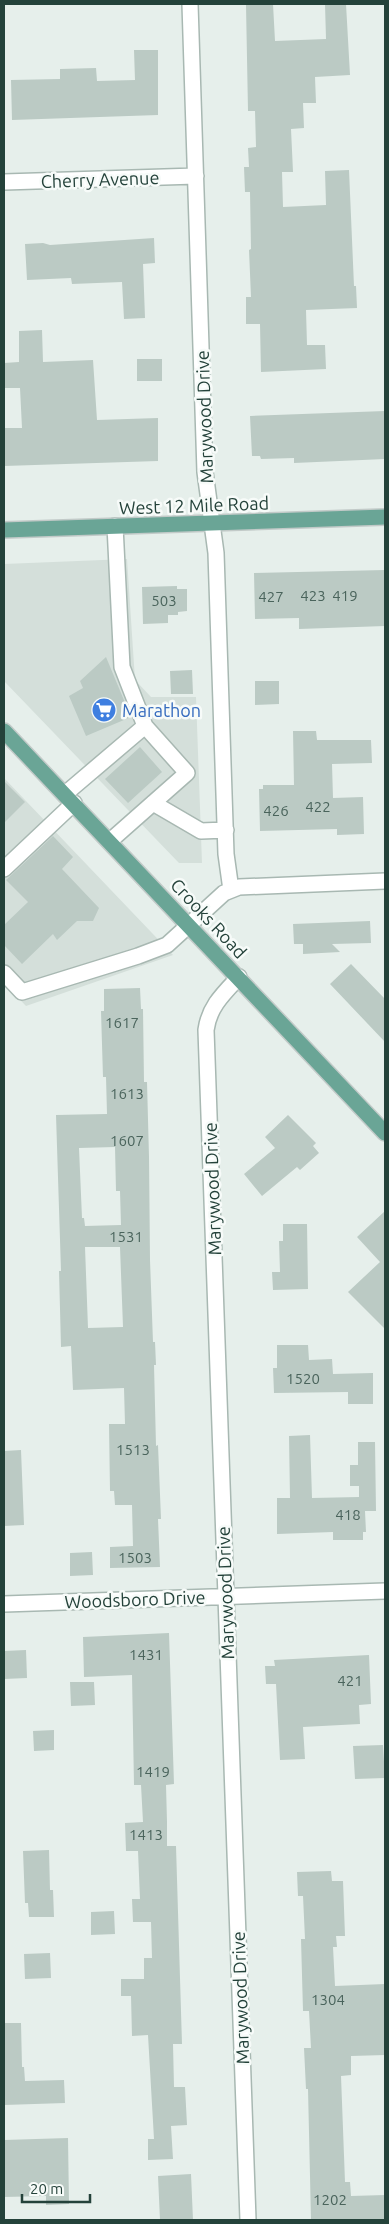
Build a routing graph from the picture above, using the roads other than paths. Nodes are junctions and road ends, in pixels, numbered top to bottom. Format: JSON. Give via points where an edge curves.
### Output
{"nodes":[{"id":1,"x":190,"y":4,"type":"edge"},
{"id":2,"x":196,"y":176,"type":"junction"},
{"id":3,"x":4,"y":182,"type":"edge"},
{"id":4,"x":385,"y":517,"type":"edge"},
{"id":5,"x":212,"y":524,"type":"junction"},
{"id":6,"x":115,"y":526,"type":"junction"},
{"id":7,"x":4,"y":530,"type":"edge"},
{"id":8,"x":145,"y":726,"type":"junction"},
{"id":9,"x":4,"y":730,"type":"edge"},
{"id":10,"x":70,"y":799,"type":"junction"},
{"id":11,"x":153,"y":803,"type":"junction"},
{"id":12,"x":226,"y":830,"type":"junction"},
{"id":13,"x":110,"y":841,"type":"junction"},
{"id":14,"x":4,"y":869,"type":"edge"},
{"id":15,"x":385,"y":881,"type":"edge"},
{"id":16,"x":230,"y":890,"type":"junction"},
{"id":17,"x":190,"y":924,"type":"junction"},
{"id":18,"x":4,"y":973,"type":"edge"},
{"id":19,"x":239,"y":978,"type":"junction"},
{"id":20,"x":385,"y":1133,"type":"edge"},
{"id":21,"x":385,"y":1591,"type":"edge"},
{"id":22,"x":225,"y":1595,"type":"junction"},
{"id":23,"x":4,"y":1604,"type":"edge"},
{"id":24,"x":248,"y":2220,"type":"edge"}],
"edges":[{"from":1,"to":2,"type":"street","name":"Marywood Drive"},
{"from":2,"to":3,"type":"street","name":"Cherry Avenue"},
{"from":2,"to":5,"type":"street","name":"Marywood Drive","via":[[206,472]]},
{"from":4,"to":5,"type":"main road","name":"West 12 Mile Road"},
{"from":5,"to":6,"type":"main road","name":"West 12 Mile Road"},
{"from":5,"to":12,"type":"street","name":"Marywood Drive","via":[[216,553]]},
{"from":6,"to":7,"type":"main road","name":"West 12 Mile Road"},
{"from":6,"to":8,"type":"street","via":[[122,668]]},
{"from":8,"to":10,"type":"street"},
{"from":8,"to":11,"type":"street","via":[[187,773]]},
{"from":9,"to":10,"type":"main road","name":"Crooks Road"},
{"from":10,"to":13,"type":"main road","name":"Crooks Road"},
{"from":10,"to":14,"type":"street"},
{"from":11,"to":12,"type":"street","via":[[201,830]]},
{"from":11,"to":13,"type":"street"},
{"from":12,"to":16,"type":"street","name":"Marywood Drive"},
{"from":13,"to":17,"type":"main road","name":"Crooks Road"},
{"from":15,"to":16,"type":"street","via":[[239,886]]},
{"from":16,"to":17,"type":"street"},
{"from":17,"to":18,"type":"street","via":[[160,948],[22,992]]},
{"from":17,"to":19,"type":"main road","name":"Crooks Road"},
{"from":19,"to":20,"type":"main road","name":"Crooks Road"},
{"from":19,"to":22,"type":"street","name":"Marywood Drive","via":[[214,1005],[206,1030]]},
{"from":21,"to":22,"type":"street","name":"Woodsboro Drive"},
{"from":22,"to":23,"type":"street","name":"Woodsboro Drive"},
{"from":22,"to":24,"type":"street","name":"Marywood Drive"}]}
